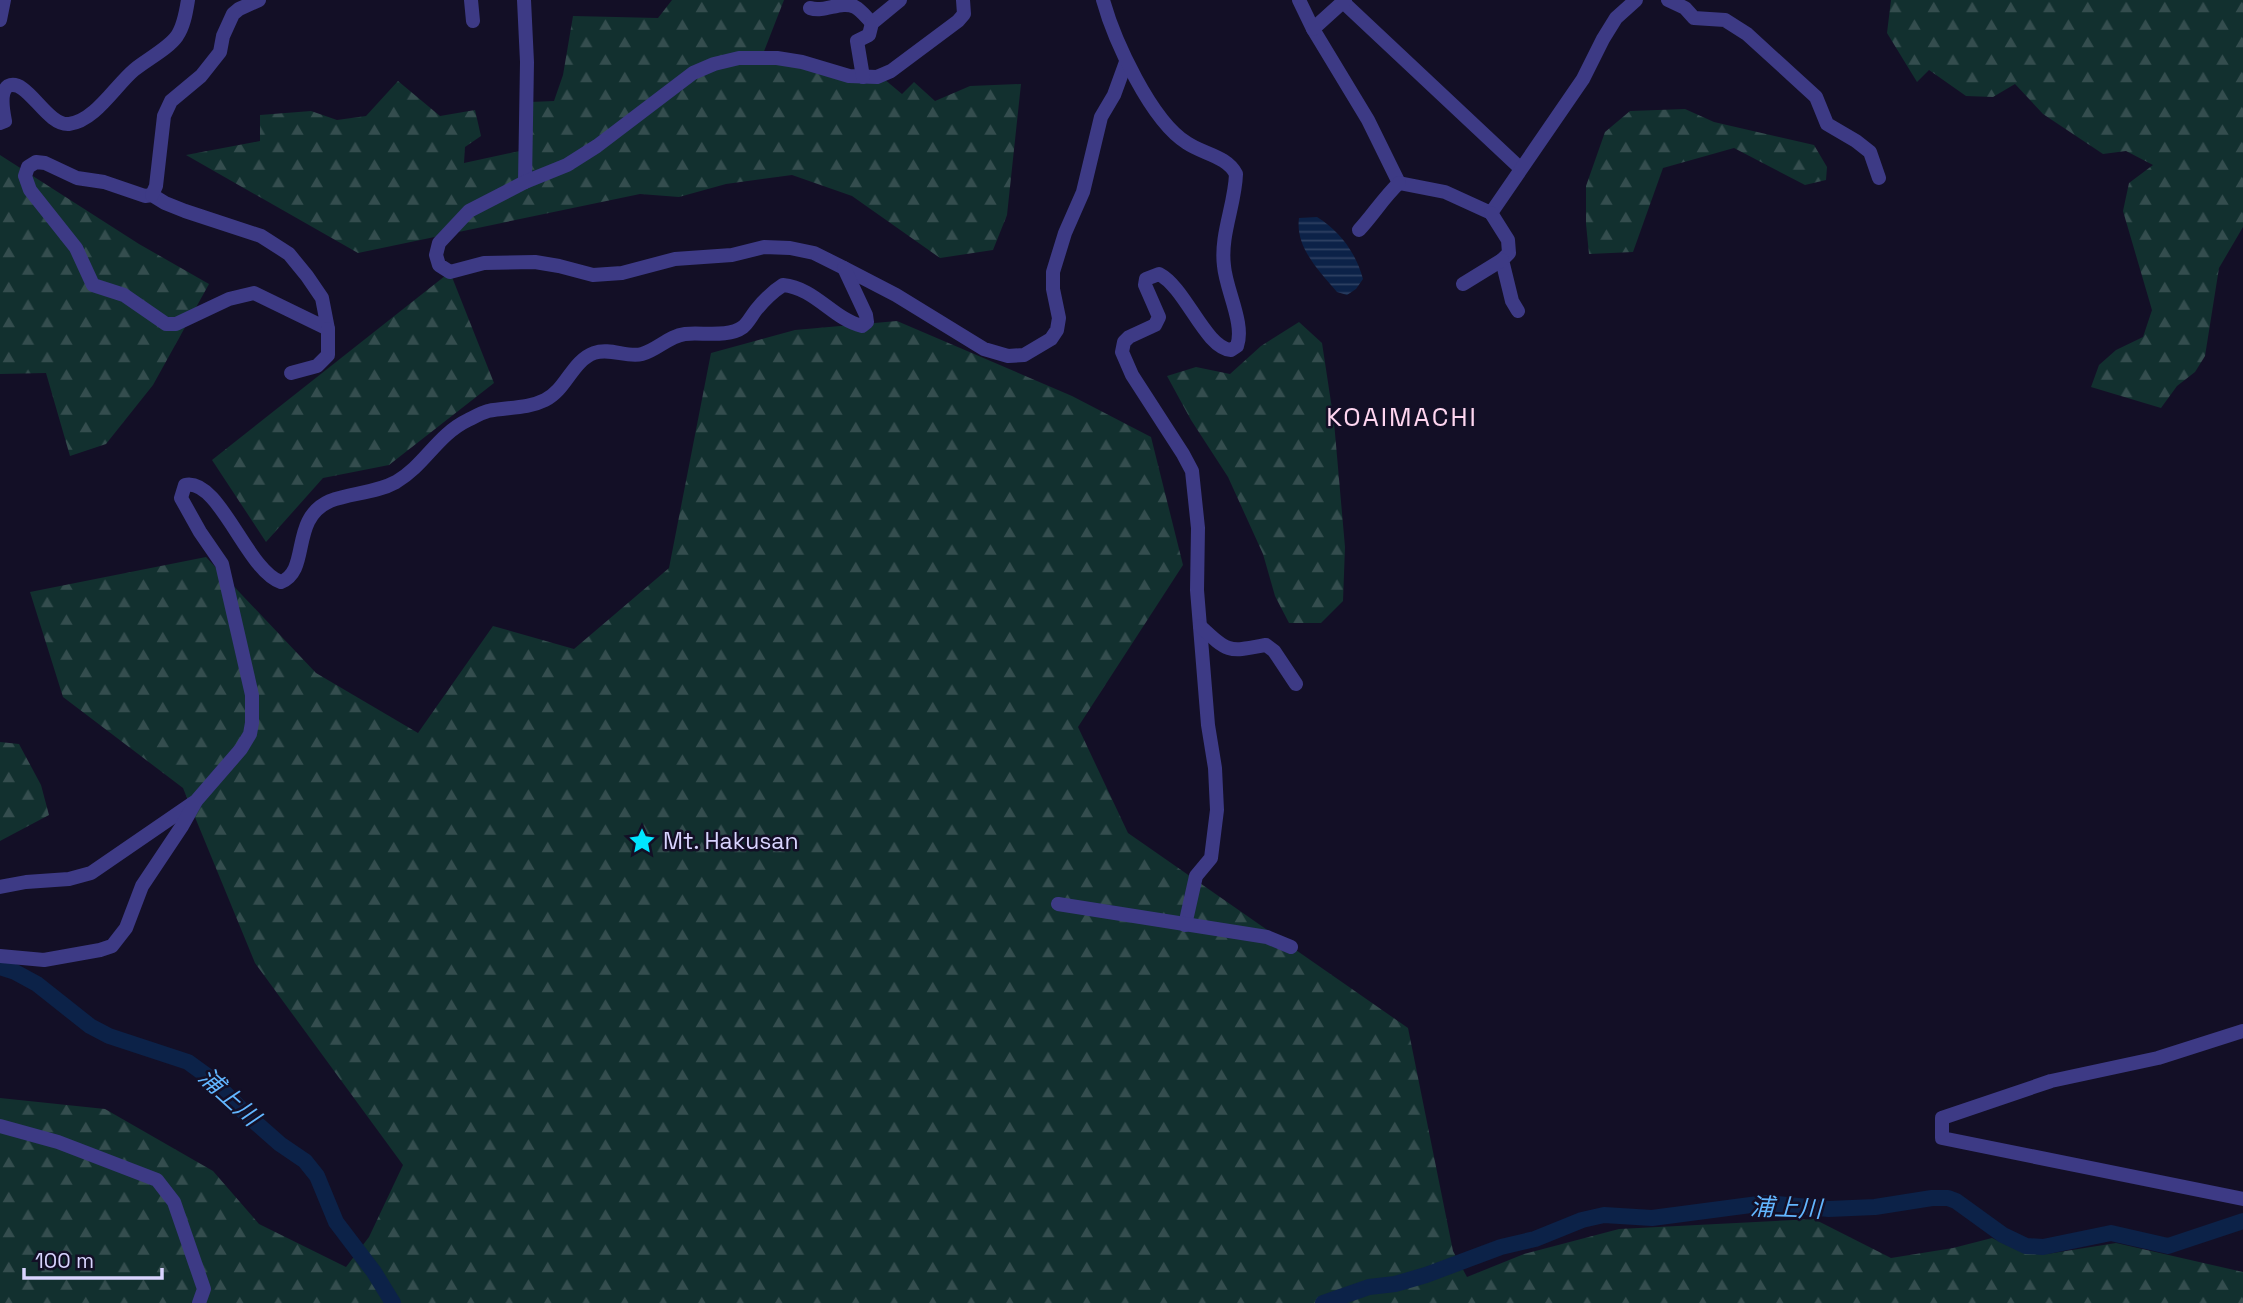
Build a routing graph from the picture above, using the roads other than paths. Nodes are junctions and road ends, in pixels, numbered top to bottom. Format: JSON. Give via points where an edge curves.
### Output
{"nodes":[{"id":1,"x":4,"y":0,"type":"edge"},
{"id":2,"x":187,"y":0,"type":"edge"},
{"id":3,"x":259,"y":0,"type":"edge"},
{"id":4,"x":471,"y":0,"type":"edge"},
{"id":5,"x":524,"y":0,"type":"edge"},
{"id":6,"x":900,"y":0,"type":"edge"},
{"id":7,"x":1102,"y":0,"type":"edge"},
{"id":8,"x":1299,"y":0,"type":"edge"},
{"id":9,"x":1636,"y":0,"type":"edge"},
{"id":10,"x":1668,"y":0,"type":"edge"},
{"id":11,"x":1344,"y":1,"type":"edge"},
{"id":12,"x":961,"y":2,"type":"edge"},
{"id":13,"x":810,"y":8,"type":"dead end"},
{"id":14,"x":0,"y":20,"type":"edge"},
{"id":15,"x":473,"y":21,"type":"dead end"},
{"id":16,"x":872,"y":23,"type":"junction"},
{"id":17,"x":1313,"y":29,"type":"junction"},
{"id":18,"x":1126,"y":62,"type":"junction"},
{"id":19,"x":863,"y":77,"type":"junction"},
{"id":20,"x":0,"y":123,"type":"edge"},
{"id":21,"x":1520,"y":168,"type":"junction"},
{"id":22,"x":1878,"y":178,"type":"dead end"},
{"id":23,"x":525,"y":182,"type":"junction"},
{"id":24,"x":1399,"y":183,"type":"junction"},
{"id":25,"x":152,"y":195,"type":"junction"},
{"id":26,"x":1491,"y":213,"type":"junction"},
{"id":27,"x":1359,"y":230,"type":"dead end"},
{"id":28,"x":1502,"y":260,"type":"junction"},
{"id":29,"x":844,"y":268,"type":"junction"},
{"id":30,"x":1463,"y":284,"type":"dead end"},
{"id":31,"x":1518,"y":311,"type":"dead end"},
{"id":32,"x":328,"y":329,"type":"junction"},
{"id":33,"x":291,"y":373,"type":"dead end"},
{"id":34,"x":1200,"y":626,"type":"junction"},
{"id":35,"x":1296,"y":684,"type":"dead end"},
{"id":36,"x":196,"y":801,"type":"junction"},
{"id":37,"x":0,"y":887,"type":"edge"},
{"id":38,"x":1058,"y":904,"type":"dead end"},
{"id":39,"x":1185,"y":925,"type":"junction"},
{"id":40,"x":1291,"y":947,"type":"dead end"},
{"id":41,"x":0,"y":956,"type":"edge"},
{"id":42,"x":2243,"y":1031,"type":"edge"},
{"id":43,"x":0,"y":1126,"type":"edge"},
{"id":44,"x":2243,"y":1199,"type":"edge"},
{"id":45,"x":199,"y":1303,"type":"edge"}],
"edges":[{"from":1,"to":14,"type":"street"},
{"from":2,"to":20,"type":"street","via":[[177,37],[135,69],[89,117],[72,124],[55,121],[23,88],[8,85],[0,98],[5,121]]},
{"from":3,"to":25,"type":"street","via":[[233,14],[220,52],[201,76],[171,101],[164,116]]},
{"from":4,"to":15,"type":"street"},
{"from":5,"to":23,"type":"street"},
{"from":6,"to":16,"type":"street"},
{"from":7,"to":18,"type":"street"},
{"from":8,"to":17,"type":"street"},
{"from":9,"to":21,"type":"street","via":[[1616,18],[1584,79]]},
{"from":10,"to":22,"type":"street","via":[[1694,18],[1725,20],[1747,34],[1816,97],[1827,124],[1870,152]]},
{"from":11,"to":17,"type":"street"},
{"from":11,"to":21,"type":"street"},
{"from":12,"to":19,"type":"street","via":[[964,13],[958,22],[891,71]]},
{"from":13,"to":16,"type":"street","via":[[857,7]]},
{"from":16,"to":19,"type":"street","via":[[869,35],[857,41]]},
{"from":17,"to":24,"type":"street","via":[[1368,120]]},
{"from":18,"to":29,"type":"street","via":[[1101,117],[1083,192],[1053,272],[1059,318],[1051,340],[1024,355],[984,349]]},
{"from":18,"to":34,"type":"street","via":[[1163,123],[1186,143],[1227,162],[1236,174],[1223,264],[1240,329],[1237,346],[1224,350],[1214,342],[1189,305],[1159,274],[1146,279],[1145,285],[1158,320],[1129,337],[1122,352],[1192,471]]},
{"from":19,"to":23,"type":"street","via":[[777,58],[739,58],[714,64],[693,73],[567,165]]},
{"from":21,"to":26,"type":"street"},
{"from":23,"to":29,"type":"street","via":[[469,211],[439,243],[439,265],[450,272],[484,263],[535,262],[593,275],[764,247],[814,253]]},
{"from":24,"to":26,"type":"street","via":[[1445,192]]},
{"from":24,"to":27,"type":"street"},
{"from":25,"to":32,"type":"street","via":[[261,236],[289,254],[322,298]]},
{"from":25,"to":32,"type":"street","via":[[77,178],[45,163],[36,162],[24,176],[76,248],[93,285],[124,295],[166,324],[254,293]]},
{"from":26,"to":28,"type":"street","via":[[1510,246]]},
{"from":28,"to":30,"type":"street"},
{"from":28,"to":31,"type":"street","via":[[1511,301]]},
{"from":29,"to":36,"type":"street","via":[[866,315],[862,326],[851,324],[795,286],[783,285],[763,300],[742,328],[683,334],[640,354],[593,353],[546,400],[486,411],[452,428],[396,482],[328,502],[304,527],[294,571],[281,582],[271,579],[256,562],[211,498],[201,488],[185,485],[181,498],[222,564],[252,695],[250,734]]},
{"from":32,"to":33,"type":"street","via":[[328,355],[317,366]]},
{"from":34,"to":35,"type":"street","via":[[1224,648],[1235,651],[1266,645]]},
{"from":34,"to":39,"type":"street","via":[[1217,810],[1210,858],[1196,876]]},
{"from":36,"to":37,"type":"street","via":[[91,873]]},
{"from":36,"to":41,"type":"street","via":[[142,886],[126,928],[112,946],[44,960]]},
{"from":38,"to":39,"type":"street"},
{"from":39,"to":40,"type":"street","via":[[1267,937]]},
{"from":42,"to":44,"type":"street","via":[[2158,1058],[2051,1081],[1942,1118],[1942,1139]]},
{"from":43,"to":45,"type":"street","via":[[58,1142],[157,1180],[174,1202],[204,1289]]}]}
